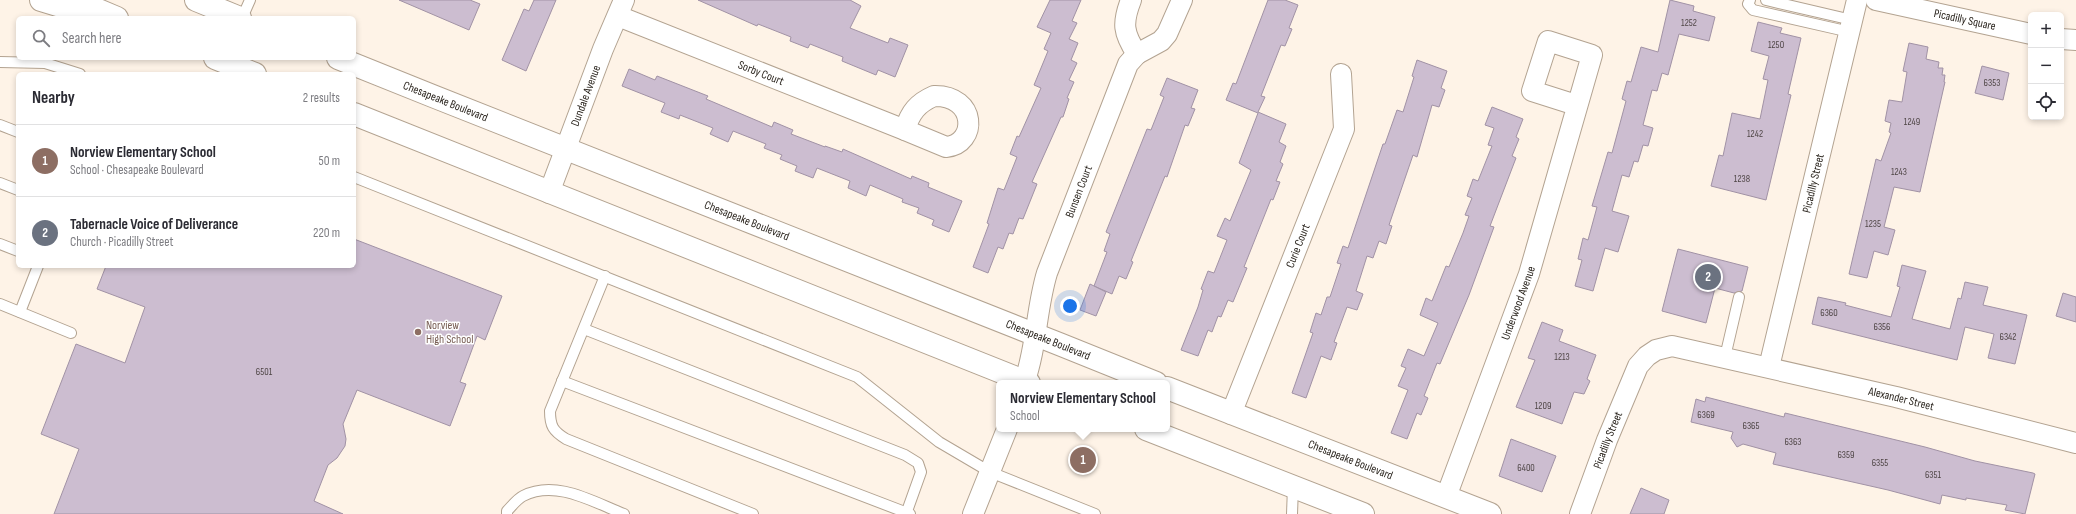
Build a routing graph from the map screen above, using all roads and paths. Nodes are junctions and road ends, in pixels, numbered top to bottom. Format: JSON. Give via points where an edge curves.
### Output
{"nodes":[{"id":1,"x":41,"y":0,"type":"edge"},
{"id":2,"x":73,"y":0,"type":"edge"},
{"id":3,"x":250,"y":0,"type":"edge"},
{"id":4,"x":1132,"y":0,"type":"edge"},
{"id":5,"x":1182,"y":0,"type":"edge"},
{"id":6,"x":1750,"y":0,"type":"edge"},
{"id":7,"x":1766,"y":0,"type":"edge"},
{"id":8,"x":1857,"y":0,"type":"edge"},
{"id":9,"x":1876,"y":0,"type":"edge"},
{"id":10,"x":204,"y":1,"type":"edge"},
{"id":11,"x":621,"y":8,"type":"edge"},
{"id":12,"x":93,"y":16,"type":"edge"},
{"id":13,"x":112,"y":16,"type":"edge"},
{"id":14,"x":237,"y":16,"type":"edge"},
{"id":15,"x":242,"y":16,"type":"edge"},
{"id":16,"x":1851,"y":26,"type":"junction"},
{"id":17,"x":2028,"y":33,"type":"edge"},
{"id":18,"x":2064,"y":39,"type":"edge"},
{"id":19,"x":2076,"y":40,"type":"edge"},
{"id":20,"x":1137,"y":54,"type":"junction"},
{"id":21,"x":220,"y":60,"type":"edge"},
{"id":22,"x":343,"y":60,"type":"edge"},
{"id":23,"x":0,"y":62,"type":"edge"},
{"id":24,"x":74,"y":72,"type":"edge"},
{"id":25,"x":249,"y":72,"type":"edge"},
{"id":26,"x":1340,"y":74,"type":"dead end"},
{"id":27,"x":1576,"y":105,"type":"dead end"},
{"id":28,"x":356,"y":115,"type":"edge"},
{"id":29,"x":0,"y":125,"type":"edge"},
{"id":30,"x":905,"y":130,"type":"dead end"},
{"id":31,"x":16,"y":131,"type":"edge"},
{"id":32,"x":565,"y":150,"type":"junction"},
{"id":33,"x":356,"y":178,"type":"edge"},
{"id":34,"x":0,"y":183,"type":"edge"},
{"id":35,"x":16,"y":189,"type":"edge"},
{"id":36,"x":549,"y":193,"type":"junction"},
{"id":37,"x":0,"y":244,"type":"edge"},
{"id":38,"x":16,"y":250,"type":"edge"},
{"id":39,"x":37,"y":268,"type":"edge"},
{"id":40,"x":605,"y":276,"type":"junction"},
{"id":41,"x":1739,"y":297,"type":"dead end"},
{"id":42,"x":0,"y":304,"type":"edge"},
{"id":43,"x":20,"y":312,"type":"junction"},
{"id":44,"x":584,"y":329,"type":"junction"},
{"id":45,"x":71,"y":333,"type":"dead end"},
{"id":46,"x":1035,"y":334,"type":"junction"},
{"id":47,"x":1725,"y":357,"type":"junction"},
{"id":48,"x":1768,"y":367,"type":"junction"},
{"id":49,"x":562,"y":380,"type":"junction"},
{"id":50,"x":1021,"y":380,"type":"edge"},
{"id":51,"x":1027,"y":380,"type":"edge"},
{"id":52,"x":1149,"y":380,"type":"edge"},
{"id":53,"x":1170,"y":389,"type":"edge"},
{"id":54,"x":1231,"y":414,"type":"junction"},
{"id":55,"x":1006,"y":432,"type":"edge"},
{"id":56,"x":1154,"y":432,"type":"edge"},
{"id":57,"x":2076,"y":443,"type":"edge"},
{"id":58,"x":990,"y":472,"type":"junction"},
{"id":59,"x":1293,"y":487,"type":"junction"},
{"id":60,"x":1446,"y":497,"type":"junction"},
{"id":61,"x":507,"y":514,"type":"edge"},
{"id":62,"x":624,"y":514,"type":"edge"},
{"id":63,"x":753,"y":514,"type":"edge"},
{"id":64,"x":907,"y":514,"type":"edge"},
{"id":65,"x":973,"y":514,"type":"edge"},
{"id":66,"x":1095,"y":514,"type":"edge"},
{"id":67,"x":1292,"y":514,"type":"edge"},
{"id":68,"x":1363,"y":514,"type":"edge"},
{"id":69,"x":1490,"y":514,"type":"edge"},
{"id":70,"x":1580,"y":514,"type":"edge"}],
"edges":[{"from":1,"to":12,"type":"main road"},
{"from":2,"to":13,"type":"main road"},
{"from":3,"to":15,"type":"lane"},
{"from":4,"to":20,"type":"street","via":[[1125,15],[1125,30]]},
{"from":5,"to":20,"type":"street","name":"Bunsen Court","via":[[1167,34],[1161,41]]},
{"from":6,"to":16,"type":"lane","via":[[1748,4],[1753,10]]},
{"from":7,"to":16,"type":"lane"},
{"from":8,"to":16,"type":"street","name":"Picadilly Street"},
{"from":9,"to":17,"type":"street","name":"Picadilly Square"},
{"from":10,"to":14,"type":"main road"},
{"from":11,"to":30,"type":"street","name":"Sorby Court"},
{"from":11,"to":32,"type":"street","name":"Dundale Avenue"},
{"from":16,"to":48,"type":"street","name":"Picadilly Street"},
{"from":18,"to":19,"type":"street"},
{"from":20,"to":46,"type":"street","name":"Bunsen Court","via":[[1128,64],[1047,272],[1039,297]]},
{"from":21,"to":25,"type":"main road"},
{"from":22,"to":32,"type":"main road","name":"Chesapeake Boulevard"},
{"from":23,"to":24,"type":"lane","via":[[45,63]]},
{"from":26,"to":54,"type":"street","name":"Curie Court","via":[[1344,128]]},
{"from":27,"to":60,"type":"street","name":"Underwood Avenue","via":[[1546,221],[1529,274]]},
{"from":28,"to":36,"type":"main road"},
{"from":29,"to":31,"type":"lane"},
{"from":32,"to":36,"type":"street","name":"Dundale Avenue"},
{"from":32,"to":46,"type":"main road","name":"Chesapeake Boulevard"},
{"from":33,"to":40,"type":"lane"},
{"from":34,"to":35,"type":"lane"},
{"from":36,"to":50,"type":"main road"},
{"from":37,"to":38,"type":"lane"},
{"from":39,"to":43,"type":"lane"},
{"from":40,"to":44,"type":"lane"},
{"from":40,"to":58,"type":"lane","via":[[857,377],[939,442]]},
{"from":41,"to":47,"type":"lane"},
{"from":42,"to":43,"type":"lane"},
{"from":43,"to":45,"type":"lane"},
{"from":44,"to":49,"type":"lane"},
{"from":44,"to":64,"type":"lane","via":[[905,455],[918,463],[921,472]]},
{"from":46,"to":51,"type":"street","name":"Bunsen Court"},
{"from":46,"to":52,"type":"main road","name":"Chesapeake Boulevard"},
{"from":47,"to":48,"type":"street","name":"Alexander Street"},
{"from":47,"to":70,"type":"street","name":"Picadilly Street","via":[[1672,346],[1656,350],[1647,356],[1638,366]]},
{"from":48,"to":57,"type":"street","name":"Alexander Street"},
{"from":49,"to":63,"type":"lane","via":[[550,411],[553,430],[566,439]]},
{"from":49,"to":64,"type":"lane"},
{"from":53,"to":54,"type":"main road","name":"Chesapeake Boulevard"},
{"from":54,"to":60,"type":"main road","name":"Chesapeake Boulevard"},
{"from":55,"to":58,"type":"street"},
{"from":56,"to":59,"type":"main road"},
{"from":58,"to":65,"type":"street"},
{"from":58,"to":66,"type":"lane"},
{"from":59,"to":67,"type":"lane"},
{"from":59,"to":68,"type":"main road"},
{"from":60,"to":69,"type":"main road","name":"Chesapeake Boulevard"},
{"from":61,"to":62,"type":"lane","via":[[522,496],[537,490],[555,489]]}]}
